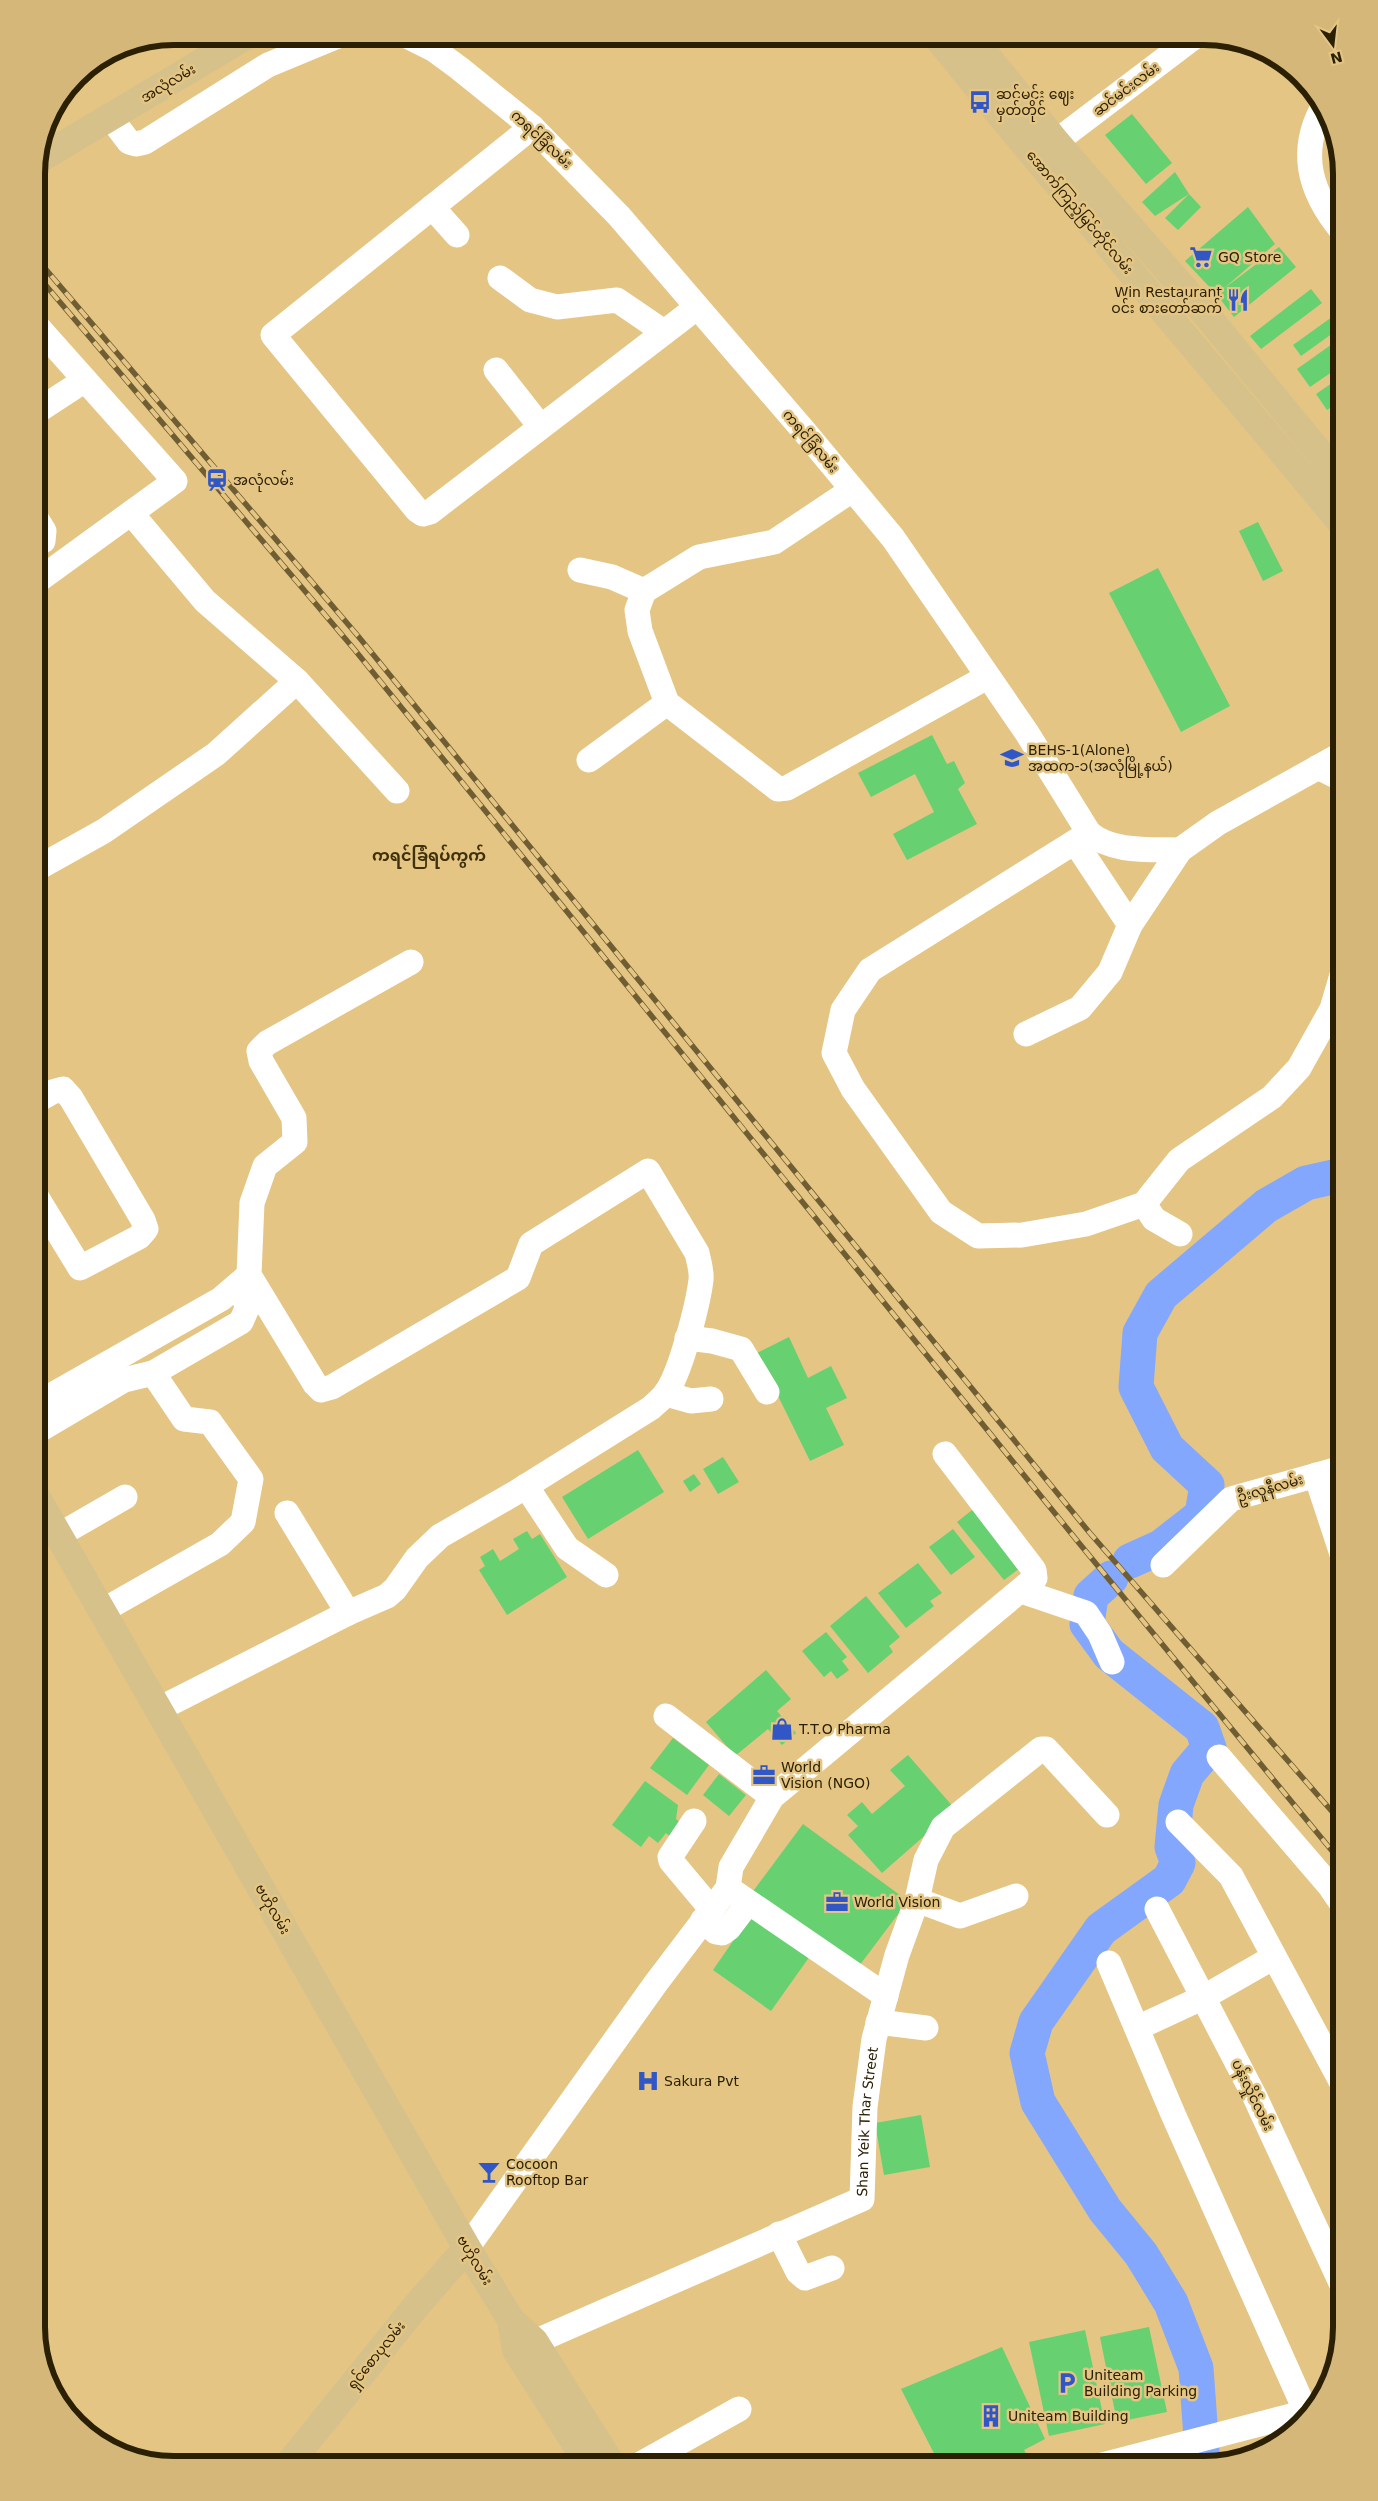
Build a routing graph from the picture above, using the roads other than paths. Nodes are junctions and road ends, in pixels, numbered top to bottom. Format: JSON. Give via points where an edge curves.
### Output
{"nodes":[{"id":1,"x":231,"y":45,"type":"edge"},
{"id":2,"x":316,"y":45,"type":"edge"},
{"id":3,"x":425,"y":45,"type":"edge"},
{"id":4,"x":943,"y":45,"type":"edge"},
{"id":5,"x":978,"y":45,"type":"edge"},
{"id":6,"x":1178,"y":45,"type":"edge"},
{"id":7,"x":110,"y":117,"type":"junction"},
{"id":8,"x":1320,"y":117,"type":"edge"},
{"id":9,"x":532,"y":126,"type":"junction"},
{"id":10,"x":1056,"y":142,"type":"junction"},
{"id":11,"x":46,"y":155,"type":"edge"},
{"id":12,"x":1034,"y":158,"type":"junction"},
{"id":13,"x":432,"y":207,"type":"junction"},
{"id":14,"x":1333,"y":220,"type":"edge"},
{"id":15,"x":457,"y":234,"type":"dead end"},
{"id":16,"x":500,"y":278,"type":"dead end"},
{"id":17,"x":1198,"y":305,"type":"junction"},
{"id":18,"x":696,"y":308,"type":"junction"},
{"id":19,"x":1174,"y":321,"type":"junction"},
{"id":20,"x":664,"y":332,"type":"junction"},
{"id":21,"x":45,"y":336,"type":"edge"},
{"id":22,"x":496,"y":370,"type":"dead end"},
{"id":23,"x":85,"y":380,"type":"junction"},
{"id":24,"x":45,"y":406,"type":"edge"},
{"id":25,"x":540,"y":426,"type":"junction"},
{"id":26,"x":1333,"y":469,"type":"edge"},
{"id":27,"x":852,"y":490,"type":"junction"},
{"id":28,"x":131,"y":513,"type":"junction"},
{"id":29,"x":1333,"y":513,"type":"edge"},
{"id":30,"x":580,"y":570,"type":"dead end"},
{"id":31,"x":45,"y":575,"type":"edge"},
{"id":32,"x":644,"y":591,"type":"junction"},
{"id":33,"x":987,"y":677,"type":"junction"},
{"id":34,"x":296,"y":682,"type":"junction"},
{"id":35,"x":666,"y":703,"type":"junction"},
{"id":36,"x":1333,"y":759,"type":"edge"},
{"id":37,"x":589,"y":760,"type":"dead end"},
{"id":38,"x":1318,"y":767,"type":"junction"},
{"id":39,"x":1333,"y":774,"type":"edge"},
{"id":40,"x":397,"y":791,"type":"dead end"},
{"id":41,"x":1082,"y":838,"type":"junction"},
{"id":42,"x":1180,"y":850,"type":"junction"},
{"id":43,"x":45,"y":864,"type":"edge"},
{"id":44,"x":1130,"y":925,"type":"junction"},
{"id":45,"x":411,"y":962,"type":"dead end"},
{"id":46,"x":1333,"y":1006,"type":"edge"},
{"id":47,"x":1026,"y":1034,"type":"dead end"},
{"id":48,"x":45,"y":1096,"type":"edge"},
{"id":49,"x":1144,"y":1204,"type":"junction"},
{"id":50,"x":45,"y":1211,"type":"edge"},
{"id":51,"x":1180,"y":1234,"type":"dead end"},
{"id":52,"x":243,"y":1280,"type":"junction"},
{"id":53,"x":687,"y":1338,"type":"junction"},
{"id":54,"x":153,"y":1373,"type":"junction"},
{"id":55,"x":767,"y":1392,"type":"dead end"},
{"id":56,"x":666,"y":1394,"type":"junction"},
{"id":57,"x":45,"y":1399,"type":"edge"},
{"id":58,"x":710,"y":1399,"type":"dead end"},
{"id":59,"x":45,"y":1427,"type":"edge"},
{"id":60,"x":945,"y":1454,"type":"dead end"},
{"id":61,"x":1333,"y":1470,"type":"edge"},
{"id":62,"x":1316,"y":1475,"type":"junction"},
{"id":63,"x":526,"y":1486,"type":"junction"},
{"id":64,"x":125,"y":1497,"type":"dead end"},
{"id":65,"x":45,"y":1511,"type":"edge"},
{"id":66,"x":287,"y":1513,"type":"dead end"},
{"id":67,"x":1333,"y":1527,"type":"edge"},
{"id":68,"x":59,"y":1535,"type":"junction"},
{"id":69,"x":1163,"y":1565,"type":"dead end"},
{"id":70,"x":606,"y":1574,"type":"dead end"},
{"id":71,"x":1021,"y":1591,"type":"junction"},
{"id":72,"x":102,"y":1611,"type":"junction"},
{"id":73,"x":348,"y":1613,"type":"junction"},
{"id":74,"x":1112,"y":1662,"type":"dead end"},
{"id":75,"x":159,"y":1710,"type":"junction"},
{"id":76,"x":666,"y":1716,"type":"dead end"},
{"id":77,"x":1220,"y":1757,"type":"dead end"},
{"id":78,"x":772,"y":1797,"type":"junction"},
{"id":79,"x":1107,"y":1815,"type":"dead end"},
{"id":80,"x":694,"y":1821,"type":"dead end"},
{"id":81,"x":1178,"y":1822,"type":"dead end"},
{"id":82,"x":728,"y":1888,"type":"junction"},
{"id":83,"x":1333,"y":1890,"type":"edge"},
{"id":84,"x":1016,"y":1896,"type":"dead end"},
{"id":85,"x":917,"y":1900,"type":"junction"},
{"id":86,"x":748,"y":1904,"type":"junction"},
{"id":87,"x":1157,"y":1909,"type":"dead end"},
{"id":88,"x":707,"y":1915,"type":"junction"},
{"id":89,"x":1274,"y":1957,"type":"junction"},
{"id":90,"x":1109,"y":1963,"type":"dead end"},
{"id":91,"x":886,"y":1996,"type":"junction"},
{"id":92,"x":1204,"y":1997,"type":"junction"},
{"id":93,"x":878,"y":2022,"type":"junction"},
{"id":94,"x":926,"y":2028,"type":"dead end"},
{"id":95,"x":1137,"y":2028,"type":"junction"},
{"id":96,"x":1333,"y":2066,"type":"edge"},
{"id":97,"x":779,"y":2234,"type":"junction"},
{"id":98,"x":467,"y":2248,"type":"junction"},
{"id":99,"x":1333,"y":2266,"type":"edge"},
{"id":100,"x":832,"y":2268,"type":"dead end"},
{"id":101,"x":525,"y":2346,"type":"junction"},
{"id":102,"x":739,"y":2409,"type":"dead end"},
{"id":103,"x":1295,"y":2418,"type":"edge"},
{"id":104,"x":1296,"y":2418,"type":"edge"},
{"id":105,"x":294,"y":2456,"type":"edge"},
{"id":106,"x":584,"y":2456,"type":"edge"},
{"id":107,"x":605,"y":2456,"type":"edge"},
{"id":108,"x":655,"y":2456,"type":"edge"},
{"id":109,"x":1136,"y":2456,"type":"edge"}],
"edges":[{"from":1,"to":7,"type":"main road","name":"အလုံလမ်း"},
{"from":2,"to":7,"type":"street","via":[[268,65],[144,142],[129,142]]},
{"from":3,"to":9,"type":"street","name":"ကရင်ခြံလမ်း"},
{"from":4,"to":12,"type":"main road","name":"အောက်ကြည့်မြင်တိုင်လမ်း"},
{"from":5,"to":10,"type":"main road","name":"အောက်ကြည့်မြင်တိုင်လမ်း"},
{"from":6,"to":10,"type":"street","name":"ဆင်မင်းလမ်း"},
{"from":7,"to":11,"type":"main road","name":"အလုံလမ်း"},
{"from":8,"to":14,"type":"street","via":[[1310,148],[1310,176],[1324,208]]},
{"from":9,"to":13,"type":"street"},
{"from":9,"to":18,"type":"street","name":"ကရင်ခြံလမ်း","via":[[619,216]]},
{"from":10,"to":12,"type":"street","name":"ဆင်မင်းလမ်း"},
{"from":10,"to":17,"type":"main road","name":"အောက်ကြည့်မြင်တိုင်လမ်း"},
{"from":12,"to":19,"type":"main road","name":"အောက်ကြည့်မြင်တိုင်လမ်း"},
{"from":13,"to":15,"type":"street"},
{"from":13,"to":25,"type":"street","via":[[273,334],[416,510],[423,514],[430,512]]},
{"from":16,"to":20,"type":"street","via":[[530,300],[557,308],[617,300]]},
{"from":17,"to":19,"type":"main road"},
{"from":17,"to":26,"type":"main road","name":"အောက်ကြည့်မြင်တိုင်လမ်း"},
{"from":18,"to":20,"type":"street"},
{"from":18,"to":27,"type":"street","name":"ကရင်ခြံလမ်း"},
{"from":19,"to":29,"type":"main road","name":"အောက်ကြည့်မြင်တိုင်လမ်း"},
{"from":20,"to":25,"type":"street"},
{"from":21,"to":23,"type":"street"},
{"from":22,"to":25,"type":"street"},
{"from":23,"to":24,"type":"street"},
{"from":23,"to":28,"type":"street","via":[[175,481]]},
{"from":27,"to":32,"type":"street","via":[[774,542],[699,557]]},
{"from":27,"to":33,"type":"street","name":"ကရင်ခြံလမ်း","via":[[893,538]]},
{"from":28,"to":31,"type":"street"},
{"from":28,"to":34,"type":"street","via":[[205,602]]},
{"from":30,"to":32,"type":"street","via":[[612,576]]},
{"from":32,"to":35,"type":"street","via":[[637,610],[640,631]]},
{"from":33,"to":35,"type":"street","via":[[787,788],[778,789]]},
{"from":33,"to":41,"type":"street","name":"ကရင်ခြံလမ်း","via":[[1027,732]]},
{"from":34,"to":40,"type":"street"},
{"from":34,"to":43,"type":"street","via":[[216,754],[104,831]]},
{"from":35,"to":37,"type":"street"},
{"from":36,"to":38,"type":"street"},
{"from":38,"to":39,"type":"street"},
{"from":38,"to":42,"type":"street","via":[[1218,823]]},
{"from":41,"to":42,"type":"street","via":[[1129,848]]},
{"from":41,"to":44,"type":"street","name":"ကရင်ခြံလမ်း"},
{"from":41,"to":49,"type":"street","via":[[870,970],[843,1010],[834,1053],[853,1090],[941,1212],[978,1236],[1022,1235],[1086,1224]]},
{"from":42,"to":44,"type":"street"},
{"from":44,"to":47,"type":"street","via":[[1110,972],[1080,1008]]},
{"from":45,"to":52,"type":"street","via":[[267,1043],[259,1051],[261,1062],[294,1118],[295,1142],[265,1166],[252,1203]]},
{"from":46,"to":49,"type":"street","via":[[1299,1068],[1272,1097],[1180,1160]]},
{"from":48,"to":50,"type":"street","via":[[63,1089],[71,1098],[146,1229],[80,1268]]},
{"from":49,"to":51,"type":"street","via":[[1154,1219]]},
{"from":52,"to":53,"type":"street","via":[[321,1390],[332,1387],[518,1278],[530,1244],[648,1171],[699,1260],[701,1280]]},
{"from":52,"to":54,"type":"street","via":[[248,1306],[241,1322]]},
{"from":52,"to":57,"type":"street","via":[[221,1299]]},
{"from":53,"to":55,"type":"street","via":[[741,1349]]},
{"from":53,"to":56,"type":"street"},
{"from":54,"to":59,"type":"street","via":[[124,1380]]},
{"from":54,"to":72,"type":"street","via":[[184,1419],[210,1422],[251,1480],[242,1522],[220,1544]]},
{"from":56,"to":58,"type":"street","via":[[691,1401]]},
{"from":56,"to":63,"type":"street","via":[[651,1408]]},
{"from":60,"to":71,"type":"street","via":[[1034,1570],[1035,1578]]},
{"from":61,"to":62,"type":"street","name":"ဦးလူနီလမ်း"},
{"from":62,"to":67,"type":"street"},
{"from":62,"to":69,"type":"street","name":"ဦးလူနီလမ်း","via":[[1231,1499]]},
{"from":63,"to":70,"type":"street","via":[[567,1548]]},
{"from":63,"to":73,"type":"street","via":[[440,1536],[417,1558],[387,1596]]},
{"from":64,"to":68,"type":"street"},
{"from":65,"to":68,"type":"main road","name":"ဗဟိုလမ်း"},
{"from":66,"to":73,"type":"street"},
{"from":68,"to":72,"type":"main road","name":"ဗဟိုလမ်း"},
{"from":71,"to":74,"type":"street","via":[[1086,1613],[1100,1634]]},
{"from":71,"to":78,"type":"street"},
{"from":72,"to":75,"type":"main road","name":"ဗဟိုလမ်း"},
{"from":73,"to":75,"type":"street"},
{"from":75,"to":98,"type":"main road","name":"ဗဟိုလမ်း"},
{"from":76,"to":78,"type":"street"},
{"from":77,"to":83,"type":"street"},
{"from":78,"to":82,"type":"street","via":[[731,1867]]},
{"from":79,"to":85,"type":"street","name":"Shan Yeik Thar Street","via":[[1046,1749],[1034,1752],[944,1827],[926,1860]]},
{"from":80,"to":88,"type":"street","via":[[670,1856]]},
{"from":81,"to":89,"type":"street","via":[[1231,1876]]},
{"from":82,"to":86,"type":"street"},
{"from":82,"to":88,"type":"street"},
{"from":84,"to":85,"type":"street","via":[[960,1916]]},
{"from":85,"to":91,"type":"street","name":"Shan Yeik Thar Street"},
{"from":86,"to":88,"type":"street","via":[[722,1933],[716,1932]]},
{"from":86,"to":91,"type":"street"},
{"from":87,"to":92,"type":"street","name":"ပန်းလှိုင်လမ်း"},
{"from":88,"to":98,"type":"street"},
{"from":89,"to":92,"type":"street"},
{"from":89,"to":96,"type":"street"},
{"from":90,"to":95,"type":"street"},
{"from":91,"to":93,"type":"street","name":"Shan Yeik Thar Street"},
{"from":92,"to":95,"type":"street"},
{"from":92,"to":99,"type":"street","name":"ပန်းလှိုင်လမ်း"},
{"from":93,"to":94,"type":"street"},
{"from":93,"to":97,"type":"street","name":"Shan Yeik Thar Street","via":[[865,2107],[862,2199]]},
{"from":95,"to":104,"type":"street"},
{"from":97,"to":100,"type":"street","via":[[798,2272],[805,2278]]},
{"from":97,"to":101,"type":"street","name":"Shan Yeik Thar Street"},
{"from":98,"to":101,"type":"main road","name":"ဗဟိုလမ်း"},
{"from":98,"to":105,"type":"main road","name":"ရှင်စောပုလမ်း"},
{"from":101,"to":106,"type":"main road","name":"ဗဟိုလမ်း"},
{"from":101,"to":107,"type":"main road","name":"ဗဟိုလမ်း"},
{"from":102,"to":108,"type":"street"},
{"from":103,"to":109,"type":"street"}]}
